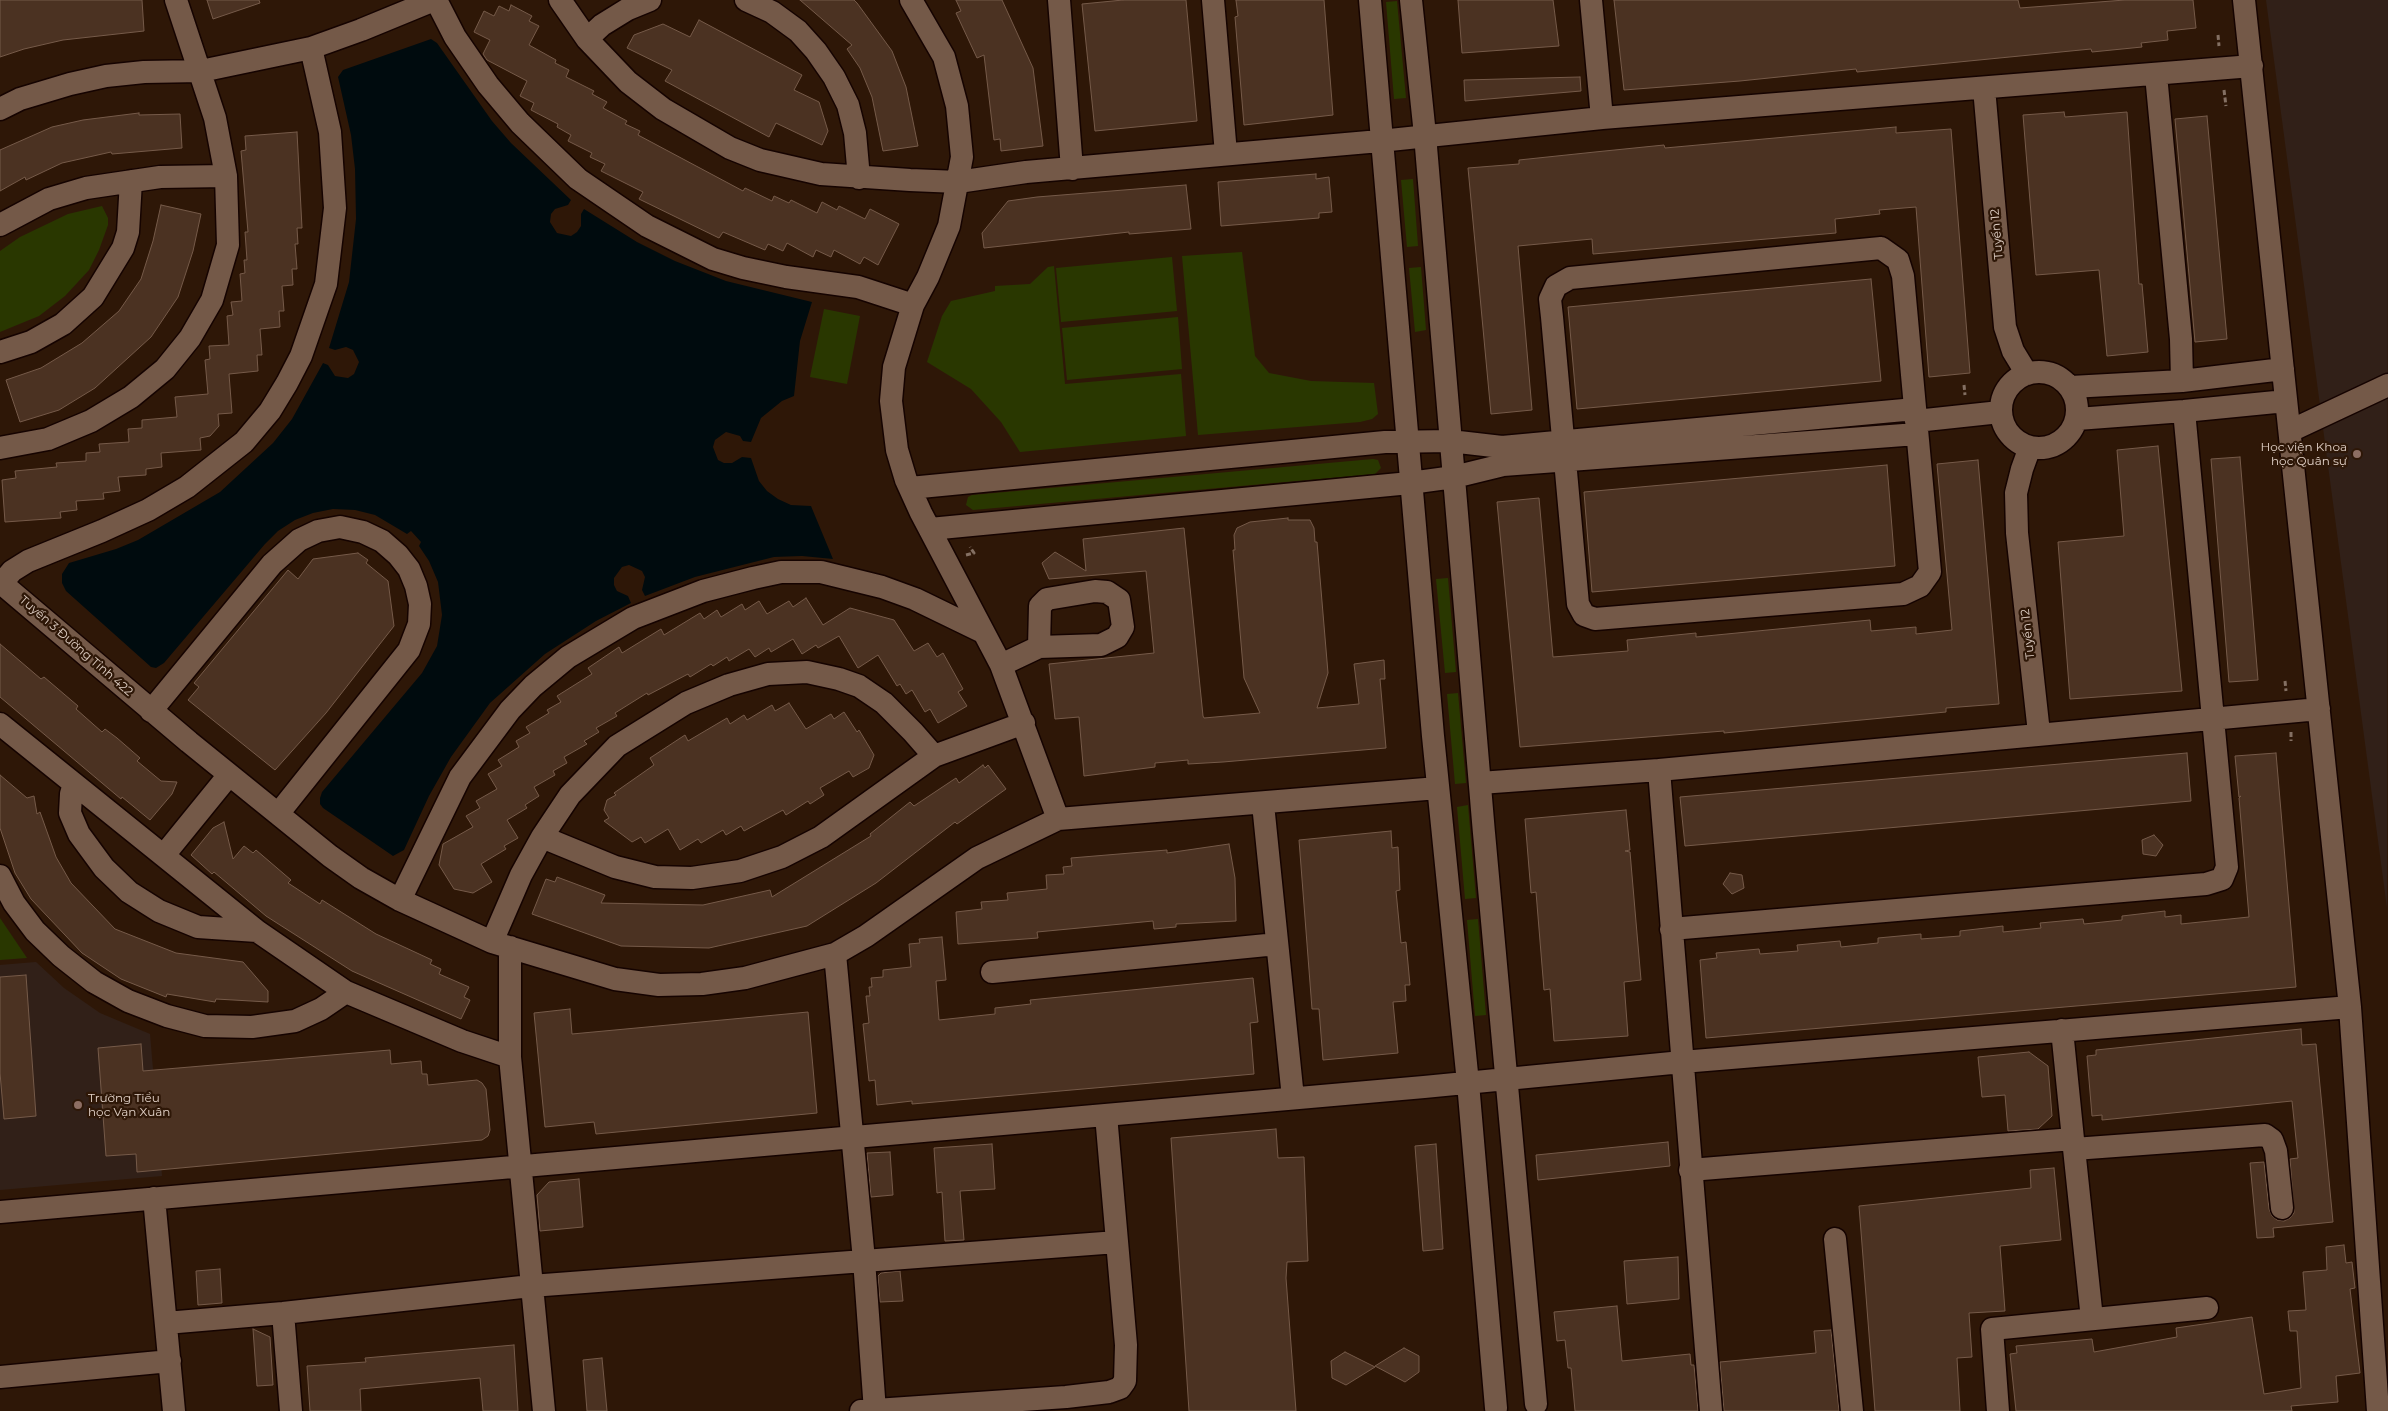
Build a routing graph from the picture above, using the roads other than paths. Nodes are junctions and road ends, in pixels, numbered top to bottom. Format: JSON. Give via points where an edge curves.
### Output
{"nodes":[{"id":1,"x":176,"y":0,"type":"edge"},
{"id":2,"x":435,"y":0,"type":"edge"},
{"id":3,"x":560,"y":0,"type":"edge"},
{"id":4,"x":650,"y":0,"type":"edge"},
{"id":5,"x":746,"y":0,"type":"edge"},
{"id":6,"x":911,"y":0,"type":"edge"},
{"id":7,"x":1059,"y":0,"type":"edge"},
{"id":8,"x":1213,"y":0,"type":"edge"},
{"id":9,"x":1370,"y":0,"type":"edge"},
{"id":10,"x":1411,"y":0,"type":"edge"},
{"id":11,"x":1591,"y":0,"type":"edge"},
{"id":12,"x":2244,"y":0,"type":"edge"},
{"id":13,"x":587,"y":39,"type":"junction"},
{"id":14,"x":311,"y":48,"type":"junction"},
{"id":15,"x":2252,"y":66,"type":"junction"},
{"id":16,"x":202,"y":72,"type":"junction"},
{"id":17,"x":2156,"y":75,"type":"junction"},
{"id":18,"x":1984,"y":88,"type":"junction"},
{"id":19,"x":0,"y":109,"type":"edge"},
{"id":20,"x":1602,"y":118,"type":"junction"},
{"id":21,"x":1425,"y":135,"type":"junction"},
{"id":22,"x":1380,"y":141,"type":"junction"},
{"id":23,"x":1226,"y":154,"type":"junction"},
{"id":24,"x":1072,"y":169,"type":"junction"},
{"id":25,"x":226,"y":176,"type":"junction"},
{"id":26,"x":859,"y":178,"type":"junction"},
{"id":27,"x":131,"y":181,"type":"junction"},
{"id":28,"x":958,"y":182,"type":"junction"},
{"id":29,"x":0,"y":225,"type":"edge"},
{"id":30,"x":913,"y":304,"type":"junction"},
{"id":31,"x":0,"y":352,"type":"edge"},
{"id":32,"x":2283,"y":369,"type":"junction"},
{"id":33,"x":2027,"y":374,"type":"junction"},
{"id":34,"x":2182,"y":381,"type":"junction"},
{"id":35,"x":2388,"y":384,"type":"edge"},
{"id":36,"x":2071,"y":387,"type":"junction"},
{"id":37,"x":2286,"y":401,"type":"junction"},
{"id":38,"x":2184,"y":411,"type":"junction"},
{"id":39,"x":2000,"y":412,"type":"junction"},
{"id":40,"x":2077,"y":419,"type":"junction"},
{"id":41,"x":1916,"y":421,"type":"junction"},
{"id":42,"x":2290,"y":431,"type":"junction"},
{"id":43,"x":1406,"y":441,"type":"junction"},
{"id":44,"x":1450,"y":441,"type":"junction"},
{"id":45,"x":2030,"y":447,"type":"junction"},
{"id":46,"x":0,"y":448,"type":"edge"},
{"id":47,"x":1564,"y":450,"type":"junction"},
{"id":48,"x":1454,"y":477,"type":"junction"},
{"id":49,"x":1410,"y":483,"type":"junction"},
{"id":50,"x":910,"y":488,"type":"junction"},
{"id":51,"x":930,"y":529,"type":"junction"},
{"id":52,"x":1,"y":583,"type":"edge"},
{"id":53,"x":983,"y":632,"type":"junction"},
{"id":54,"x":1039,"y":647,"type":"dead end"},
{"id":55,"x":1000,"y":665,"type":"junction"},
{"id":56,"x":2319,"y":708,"type":"junction"},
{"id":57,"x":151,"y":711,"type":"junction"},
{"id":58,"x":2213,"y":719,"type":"junction"},
{"id":59,"x":1024,"y":723,"type":"junction"},
{"id":60,"x":0,"y":724,"type":"edge"},
{"id":61,"x":2039,"y":733,"type":"junction"},
{"id":62,"x":934,"y":756,"type":"junction"},
{"id":63,"x":1659,"y":770,"type":"junction"},
{"id":64,"x":229,"y":775,"type":"junction"},
{"id":65,"x":1480,"y":783,"type":"junction"},
{"id":66,"x":74,"y":784,"type":"junction"},
{"id":67,"x":1438,"y":788,"type":"junction"},
{"id":68,"x":1263,"y":804,"type":"junction"},
{"id":69,"x":278,"y":814,"type":"junction"},
{"id":70,"x":1058,"y":819,"type":"junction"},
{"id":71,"x":542,"y":837,"type":"junction"},
{"id":72,"x":164,"y":855,"type":"junction"},
{"id":73,"x":0,"y":876,"type":"edge"},
{"id":74,"x":400,"y":900,"type":"junction"},
{"id":75,"x":1671,"y":929,"type":"junction"},
{"id":76,"x":257,"y":931,"type":"junction"},
{"id":77,"x":1277,"y":944,"type":"junction"},
{"id":78,"x":501,"y":945,"type":"junction"},
{"id":79,"x":835,"y":954,"type":"junction"},
{"id":80,"x":992,"y":972,"type":"dead end"},
{"id":81,"x":346,"y":992,"type":"junction"},
{"id":82,"x":2350,"y":1007,"type":"junction"},
{"id":83,"x":2062,"y":1030,"type":"junction"},
{"id":84,"x":510,"y":1057,"type":"junction"},
{"id":85,"x":1682,"y":1062,"type":"junction"},
{"id":86,"x":1506,"y":1079,"type":"junction"},
{"id":87,"x":1468,"y":1083,"type":"junction"},
{"id":88,"x":1293,"y":1098,"type":"junction"},
{"id":89,"x":1106,"y":1115,"type":"junction"},
{"id":90,"x":853,"y":1137,"type":"junction"},
{"id":91,"x":2073,"y":1144,"type":"junction"},
{"id":92,"x":520,"y":1166,"type":"junction"},
{"id":93,"x":1690,"y":1170,"type":"junction"},
{"id":94,"x":154,"y":1198,"type":"junction"},
{"id":95,"x":2282,"y":1208,"type":"dead end"},
{"id":96,"x":0,"y":1212,"type":"edge"},
{"id":97,"x":1835,"y":1239,"type":"dead end"},
{"id":98,"x":1117,"y":1242,"type":"junction"},
{"id":99,"x":864,"y":1260,"type":"junction"},
{"id":100,"x":532,"y":1286,"type":"junction"},
{"id":101,"x":2207,"y":1308,"type":"dead end"},
{"id":102,"x":283,"y":1313,"type":"junction"},
{"id":103,"x":2092,"y":1319,"type":"junction"},
{"id":104,"x":166,"y":1324,"type":"junction"},
{"id":105,"x":170,"y":1361,"type":"junction"},
{"id":106,"x":0,"y":1377,"type":"edge"},
{"id":107,"x":1536,"y":1404,"type":"dead end"},
{"id":108,"x":1496,"y":1408,"type":"dead end"},
{"id":109,"x":174,"y":1411,"type":"edge"},
{"id":110,"x":291,"y":1411,"type":"edge"},
{"id":111,"x":544,"y":1411,"type":"edge"},
{"id":112,"x":870,"y":1411,"type":"edge"},
{"id":113,"x":1711,"y":1411,"type":"edge"},
{"id":114,"x":1852,"y":1411,"type":"edge"},
{"id":115,"x":1998,"y":1411,"type":"edge"},
{"id":116,"x":2378,"y":1411,"type":"edge"}],
"edges":[{"from":1,"to":16,"type":"street"},
{"from":2,"to":14,"type":"street"},
{"from":2,"to":30,"type":"street","via":[[455,37],[488,85],[520,123],[578,179],[647,226],[713,258],[742,268],[858,288]]},
{"from":3,"to":13,"type":"street"},
{"from":4,"to":13,"type":"street","via":[[602,25]]},
{"from":5,"to":26,"type":"street","via":[[772,12],[798,31],[834,77],[848,105],[855,133]]},
{"from":6,"to":28,"type":"street","via":[[933,35],[949,74],[960,125],[962,157]]},
{"from":7,"to":24,"type":"street"},
{"from":8,"to":23,"type":"street"},
{"from":9,"to":22,"type":"street"},
{"from":10,"to":21,"type":"street"},
{"from":11,"to":20,"type":"street"},
{"from":12,"to":15,"type":"street"},
{"from":13,"to":26,"type":"street","via":[[628,82],[664,110],[730,148],[790,168]]},
{"from":14,"to":16,"type":"street"},
{"from":14,"to":52,"type":"street","via":[[330,132],[335,208],[326,284],[301,356],[287,383],[270,411],[244,442],[187,487],[110,528],[28,561]]},
{"from":15,"to":17,"type":"street"},
{"from":15,"to":32,"type":"street"},
{"from":16,"to":19,"type":"street","via":[[106,76],[20,99]]},
{"from":16,"to":25,"type":"street","via":[[216,118]]},
{"from":17,"to":18,"type":"street"},
{"from":17,"to":34,"type":"street"},
{"from":18,"to":20,"type":"street"},
{"from":18,"to":33,"type":"street","name":"Tuyến 12","via":[[2004,327]]},
{"from":20,"to":21,"type":"street"},
{"from":21,"to":22,"type":"street"},
{"from":21,"to":44,"type":"street"},
{"from":22,"to":23,"type":"street"},
{"from":22,"to":43,"type":"street"},
{"from":23,"to":24,"type":"street"},
{"from":24,"to":28,"type":"street"},
{"from":25,"to":27,"type":"street"},
{"from":25,"to":46,"type":"street","via":[[228,245],[221,274],[212,300],[190,338],[165,369],[131,397],[91,421],[48,439]]},
{"from":26,"to":28,"type":"street"},
{"from":27,"to":29,"type":"street","via":[[86,188],[49,199]]},
{"from":27,"to":31,"type":"street","via":[[125,240],[93,297],[63,324],[31,342]]},
{"from":28,"to":30,"type":"street","via":[[949,226]]},
{"from":30,"to":50,"type":"street","via":[[894,367],[892,401],[897,450]]},
{"from":32,"to":34,"type":"street"},
{"from":32,"to":37,"type":"street"},
{"from":33,"to":36,"type":"street","via":[[2054,374]]},
{"from":33,"to":39,"type":"street","via":[[2012,382],[2006,390]]},
{"from":34,"to":36,"type":"street"},
{"from":35,"to":42,"type":"street"},
{"from":36,"to":40,"type":"street","via":[[2078,407]]},
{"from":37,"to":38,"type":"street"},
{"from":37,"to":42,"type":"street"},
{"from":38,"to":40,"type":"street"},
{"from":38,"to":58,"type":"street"},
{"from":39,"to":41,"type":"street"},
{"from":39,"to":45,"type":"street","via":[[2008,432],[2015,440]]},
{"from":40,"to":45,"type":"street","via":[[2069,434],[2057,444],[2046,448]]},
{"from":41,"to":47,"type":"street"},
{"from":41,"to":47,"type":"street","via":[[1930,572],[1920,586],[1902,594],[1595,620],[1584,615],[1578,604]]},
{"from":41,"to":47,"type":"street","via":[[1904,276],[1898,260],[1881,248],[1858,249],[1570,278],[1556,286],[1550,299]]},
{"from":42,"to":56,"type":"street"},
{"from":43,"to":44,"type":"street"},
{"from":43,"to":49,"type":"street"},
{"from":43,"to":50,"type":"street"},
{"from":44,"to":47,"type":"street"},
{"from":44,"to":48,"type":"street"},
{"from":45,"to":61,"type":"street","name":"Tuyến 12","via":[[2016,503]]},
{"from":47,"to":48,"type":"street"},
{"from":48,"to":49,"type":"street"},
{"from":48,"to":65,"type":"street"},
{"from":49,"to":51,"type":"street"},
{"from":49,"to":67,"type":"street"},
{"from":50,"to":51,"type":"street"},
{"from":51,"to":53,"type":"street"},
{"from":52,"to":57,"type":"street","name":"Tuyến 3 Đường Tỉnh 422"},
{"from":53,"to":55,"type":"street"},
{"from":53,"to":74,"type":"street","via":[[915,599],[821,572],[781,572],[753,578],[703,591],[632,618],[568,657],[510,710],[460,777]]},
{"from":54,"to":55,"type":"street"},
{"from":55,"to":59,"type":"street"},
{"from":56,"to":58,"type":"street"},
{"from":56,"to":82,"type":"street"},
{"from":57,"to":64,"type":"street","name":"Tuyến 3 Đường Tỉnh 422"},
{"from":57,"to":69,"type":"street","via":[[272,564],[299,540],[318,531],[340,527],[363,532],[382,541],[409,569],[420,604],[419,624],[409,650]]},
{"from":58,"to":61,"type":"street"},
{"from":58,"to":75,"type":"street","via":[[2227,867],[2222,879],[2206,884]]},
{"from":59,"to":62,"type":"street"},
{"from":59,"to":70,"type":"street"},
{"from":60,"to":66,"type":"street"},
{"from":61,"to":63,"type":"street"},
{"from":62,"to":71,"type":"street","via":[[821,837],[782,857],[740,871],[692,878],[655,877],[615,867]]},
{"from":62,"to":71,"type":"street","via":[[884,703],[859,686],[807,672],[768,674],[729,685],[686,703],[617,746],[570,795]]},
{"from":63,"to":65,"type":"street"},
{"from":63,"to":75,"type":"street"},
{"from":64,"to":69,"type":"street","name":"Tuyến 3 Đường Tỉnh 422"},
{"from":64,"to":72,"type":"street"},
{"from":65,"to":86,"type":"street"},
{"from":66,"to":72,"type":"street"},
{"from":66,"to":76,"type":"street","via":[[70,794],[70,814],[79,834],[104,868],[129,892],[159,911],[198,926]]},
{"from":67,"to":68,"type":"street"},
{"from":67,"to":87,"type":"street"},
{"from":68,"to":70,"type":"street"},
{"from":68,"to":77,"type":"street"},
{"from":69,"to":74,"type":"street","name":"Tuyến 3 Đường Tỉnh 422","via":[[361,878]]},
{"from":70,"to":79,"type":"street","name":"Tuyến 3 Đường Tỉnh 422","via":[[977,858]]},
{"from":71,"to":78,"type":"street","via":[[510,899]]},
{"from":72,"to":76,"type":"street"},
{"from":73,"to":81,"type":"street","via":[[14,903],[35,931],[61,956],[94,982],[128,1001],[167,1016],[205,1026],[252,1027],[295,1020]]},
{"from":74,"to":78,"type":"street","name":"Tuyến 3 Đường Tỉnh 422"},
{"from":75,"to":85,"type":"street"},
{"from":76,"to":81,"type":"street"},
{"from":77,"to":80,"type":"street"},
{"from":77,"to":88,"type":"street"},
{"from":78,"to":79,"type":"street","name":"Tuyến 3 Đường Tỉnh 422","via":[[615,979],[659,985],[745,978]]},
{"from":78,"to":84,"type":"street"},
{"from":79,"to":90,"type":"street"},
{"from":81,"to":84,"type":"street","via":[[462,1041]]},
{"from":82,"to":83,"type":"street"},
{"from":82,"to":116,"type":"street"},
{"from":83,"to":85,"type":"street"},
{"from":83,"to":91,"type":"street"},
{"from":84,"to":92,"type":"street"},
{"from":85,"to":86,"type":"street"},
{"from":85,"to":93,"type":"street"},
{"from":86,"to":87,"type":"street"},
{"from":86,"to":107,"type":"street"},
{"from":87,"to":88,"type":"street"},
{"from":87,"to":108,"type":"street"},
{"from":88,"to":89,"type":"street"},
{"from":89,"to":90,"type":"street"},
{"from":89,"to":98,"type":"street"},
{"from":90,"to":92,"type":"street"},
{"from":90,"to":99,"type":"street"},
{"from":91,"to":93,"type":"street"},
{"from":91,"to":95,"type":"street","via":[[2265,1135],[2272,1140],[2276,1151]]},
{"from":91,"to":103,"type":"street"},
{"from":92,"to":94,"type":"street"},
{"from":92,"to":100,"type":"street"},
{"from":93,"to":113,"type":"street"},
{"from":94,"to":96,"type":"street"},
{"from":94,"to":104,"type":"street"},
{"from":97,"to":114,"type":"street"},
{"from":98,"to":99,"type":"street"},
{"from":98,"to":112,"type":"street","via":[[1126,1345],[1125,1381],[1120,1388],[1066,1397]]},
{"from":99,"to":100,"type":"street"},
{"from":99,"to":112,"type":"street"},
{"from":100,"to":102,"type":"street"},
{"from":100,"to":111,"type":"street"},
{"from":101,"to":103,"type":"street"},
{"from":102,"to":104,"type":"street"},
{"from":102,"to":110,"type":"street"},
{"from":103,"to":115,"type":"street","via":[[1992,1329]]},
{"from":104,"to":105,"type":"street"},
{"from":105,"to":106,"type":"street"},
{"from":105,"to":109,"type":"street"}]}
